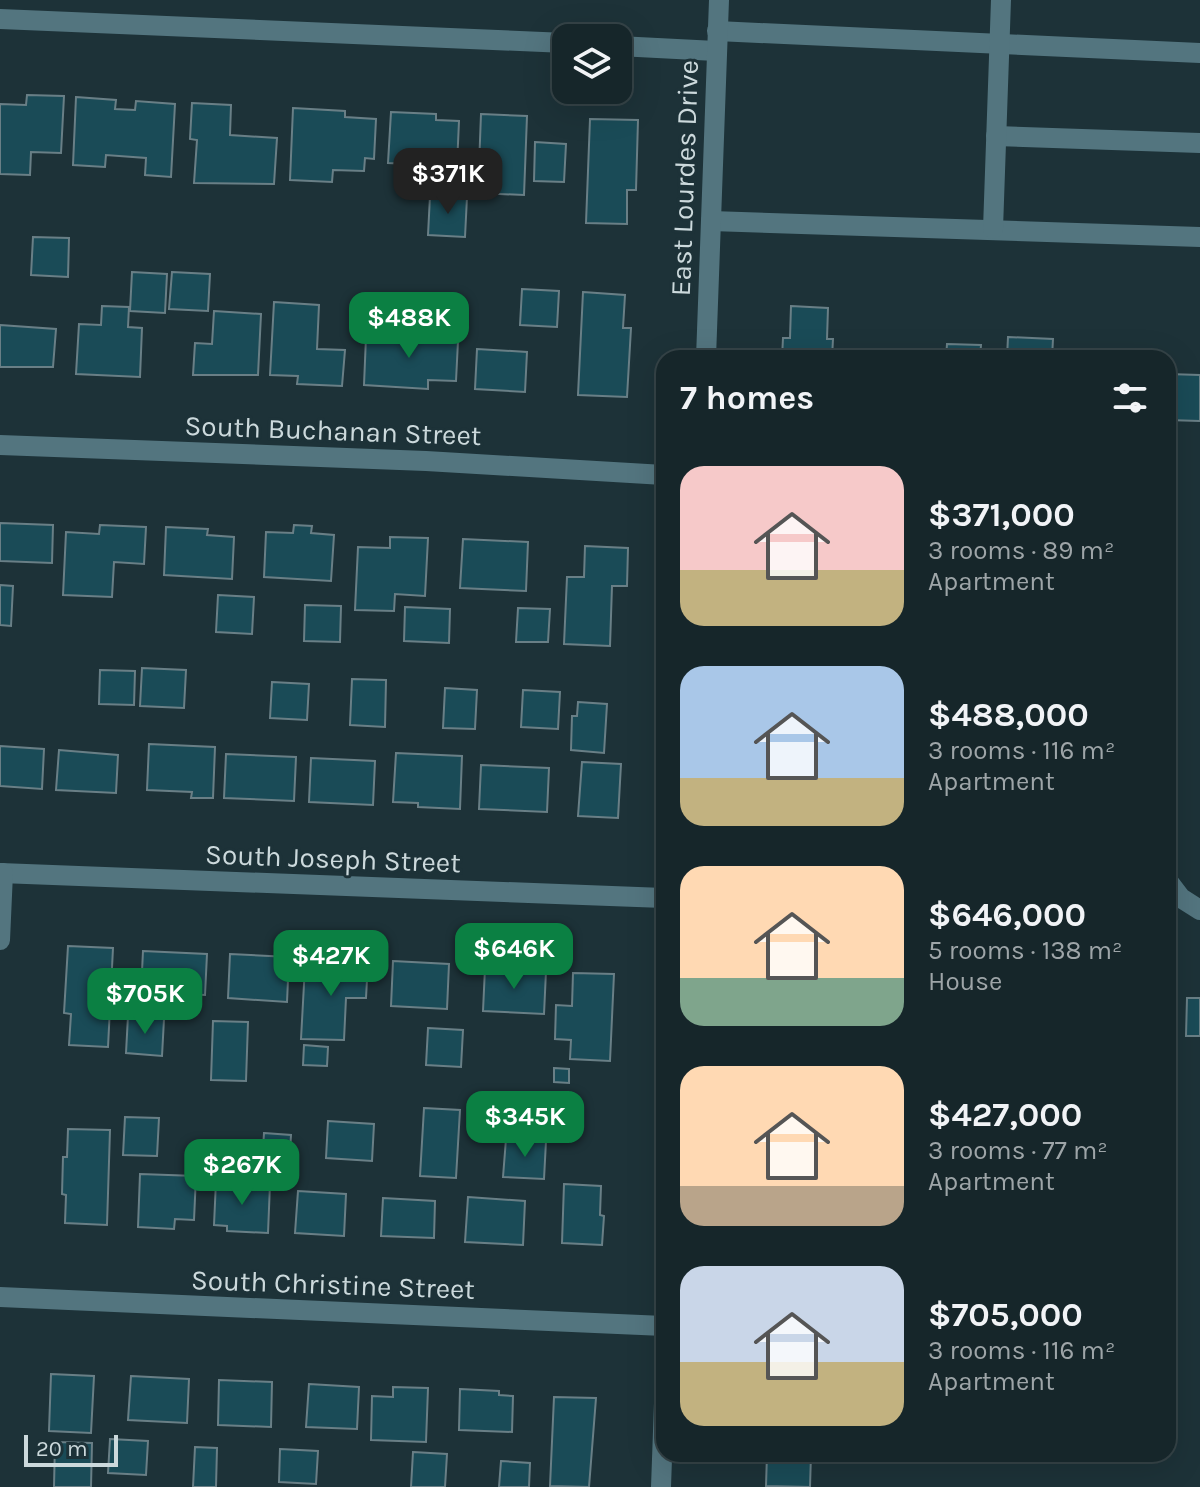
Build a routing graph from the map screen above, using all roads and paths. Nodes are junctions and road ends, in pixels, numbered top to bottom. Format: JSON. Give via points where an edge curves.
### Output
{"nodes":[{"id":1,"x":719,"y":0,"type":"edge"},
{"id":2,"x":1001,"y":0,"type":"edge"},
{"id":3,"x":0,"y":19,"type":"edge"},
{"id":4,"x":717,"y":41,"type":"junction"},
{"id":5,"x":552,"y":42,"type":"edge"},
{"id":6,"x":999,"y":43,"type":"junction"},
{"id":7,"x":632,"y":45,"type":"edge"},
{"id":8,"x":1200,"y":53,"type":"edge"},
{"id":9,"x":996,"y":136,"type":"junction"},
{"id":10,"x":1200,"y":143,"type":"edge"},
{"id":11,"x":711,"y":221,"type":"junction"},
{"id":12,"x":993,"y":229,"type":"junction"},
{"id":13,"x":1200,"y":237,"type":"edge"},
{"id":14,"x":706,"y":350,"type":"edge"},
{"id":15,"x":0,"y":445,"type":"edge"},
{"id":16,"x":656,"y":475,"type":"edge"},
{"id":17,"x":1,"y":873,"type":"edge"},
{"id":18,"x":1176,"y":891,"type":"edge"},
{"id":19,"x":656,"y":898,"type":"edge"},
{"id":20,"x":1200,"y":910,"type":"edge"},
{"id":21,"x":0,"y":940,"type":"edge"},
{"id":22,"x":0,"y":1297,"type":"edge"},
{"id":23,"x":656,"y":1326,"type":"edge"},
{"id":24,"x":662,"y":1462,"type":"edge"},
{"id":25,"x":661,"y":1487,"type":"edge"}],
"edges":[{"from":1,"to":4,"type":"street","name":"East Lourdes Drive"},
{"from":2,"to":6,"type":"street"},
{"from":3,"to":5,"type":"street"},
{"from":4,"to":6,"type":"street"},
{"from":4,"to":7,"type":"street"},
{"from":4,"to":11,"type":"street","name":"East Lourdes Drive"},
{"from":6,"to":8,"type":"street"},
{"from":6,"to":9,"type":"street"},
{"from":9,"to":10,"type":"street"},
{"from":9,"to":12,"type":"street"},
{"from":11,"to":12,"type":"street"},
{"from":11,"to":14,"type":"street","name":"East Lourdes Drive"},
{"from":12,"to":13,"type":"street"},
{"from":15,"to":16,"type":"street","name":"South Buchanan Street"},
{"from":17,"to":19,"type":"street","name":"South Joseph Street"},
{"from":17,"to":21,"type":"street"},
{"from":18,"to":20,"type":"street"},
{"from":22,"to":23,"type":"street","name":"South Christine Street"},
{"from":24,"to":25,"type":"street"}]}
